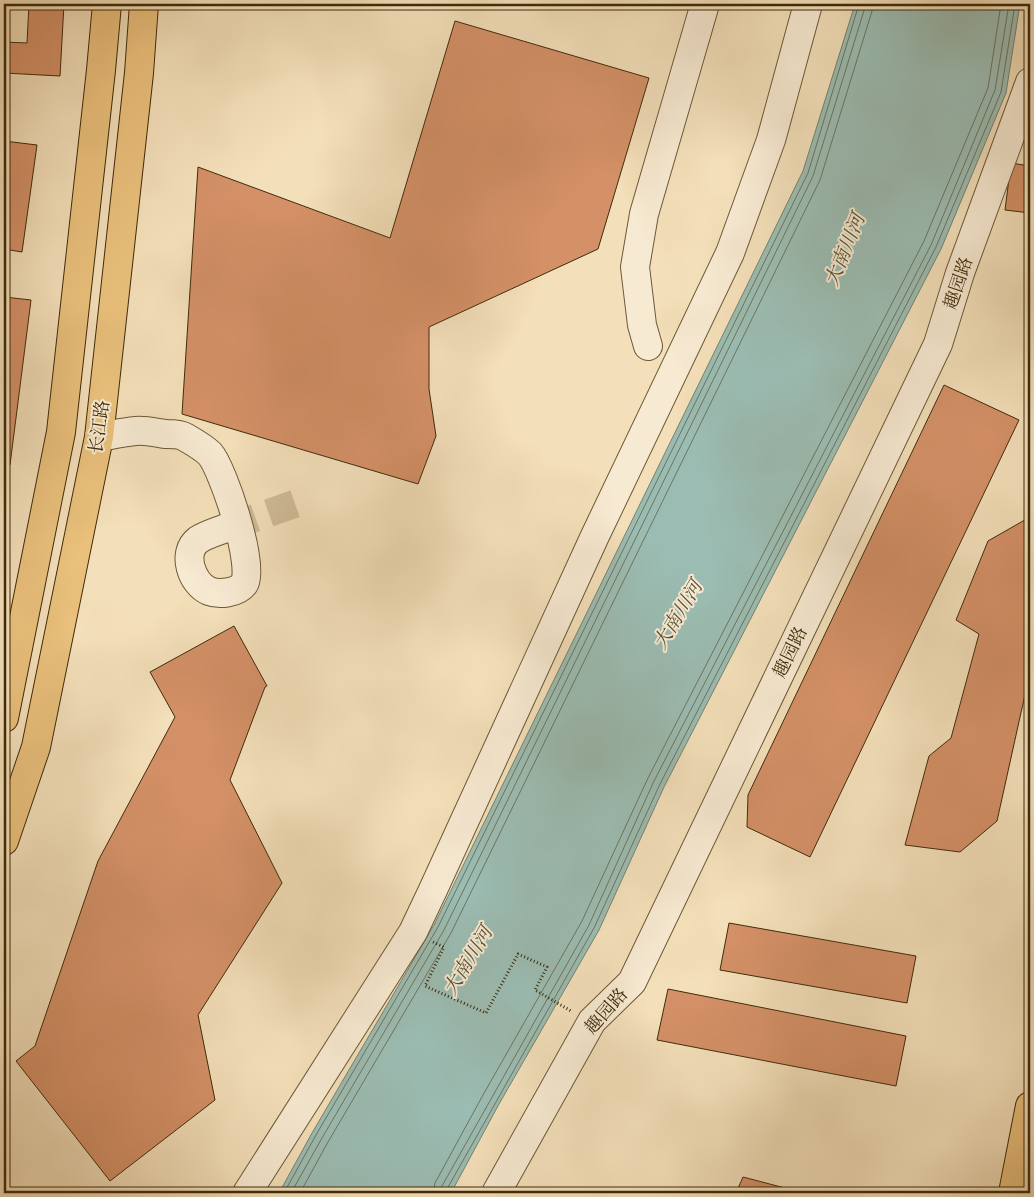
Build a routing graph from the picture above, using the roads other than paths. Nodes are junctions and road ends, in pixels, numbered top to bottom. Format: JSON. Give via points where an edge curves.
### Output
{"nodes":[{"id":1,"x":107,"y":4,"type":"edge"},
{"id":2,"x":144,"y":4,"type":"edge"},
{"id":3,"x":705,"y":4,"type":"edge"},
{"id":4,"x":808,"y":4,"type":"edge"},
{"id":5,"x":1030,"y":82,"type":"edge"},
{"id":6,"x":648,"y":346,"type":"dead end"},
{"id":7,"x":98,"y":438,"type":"junction"},
{"id":8,"x":229,"y":527,"type":"tunnel mouth"},
{"id":9,"x":4,"y":718,"type":"edge"},
{"id":10,"x":4,"y":842,"type":"edge"},
{"id":11,"x":1030,"y":1106,"type":"edge"},
{"id":12,"x":247,"y":1193,"type":"edge"},
{"id":13,"x":496,"y":1193,"type":"edge"},
{"id":14,"x":1013,"y":1193,"type":"edge"}],
"edges":[{"from":1,"to":9,"type":"main road","name":"长江路","via":[[61,432]]},
{"from":2,"to":7,"type":"main road","name":"长江路"},
{"from":3,"to":6,"type":"street","via":[[644,214],[635,266],[642,325]]},
{"from":4,"to":12,"type":"street","via":[[772,140],[730,253],[594,538],[428,900],[412,932]]},
{"from":5,"to":13,"type":"street","name":"趣园路","via":[[960,273],[938,344],[632,982],[592,1021]]},
{"from":7,"to":8,"type":"street","via":[[138,430],[183,436],[210,454],[225,483],[247,563],[244,585],[219,594],[198,584],[189,560],[196,542]]},
{"from":7,"to":10,"type":"main road","name":"长江路","via":[[36,747]]},
{"from":11,"to":14,"type":"main road"}]}
